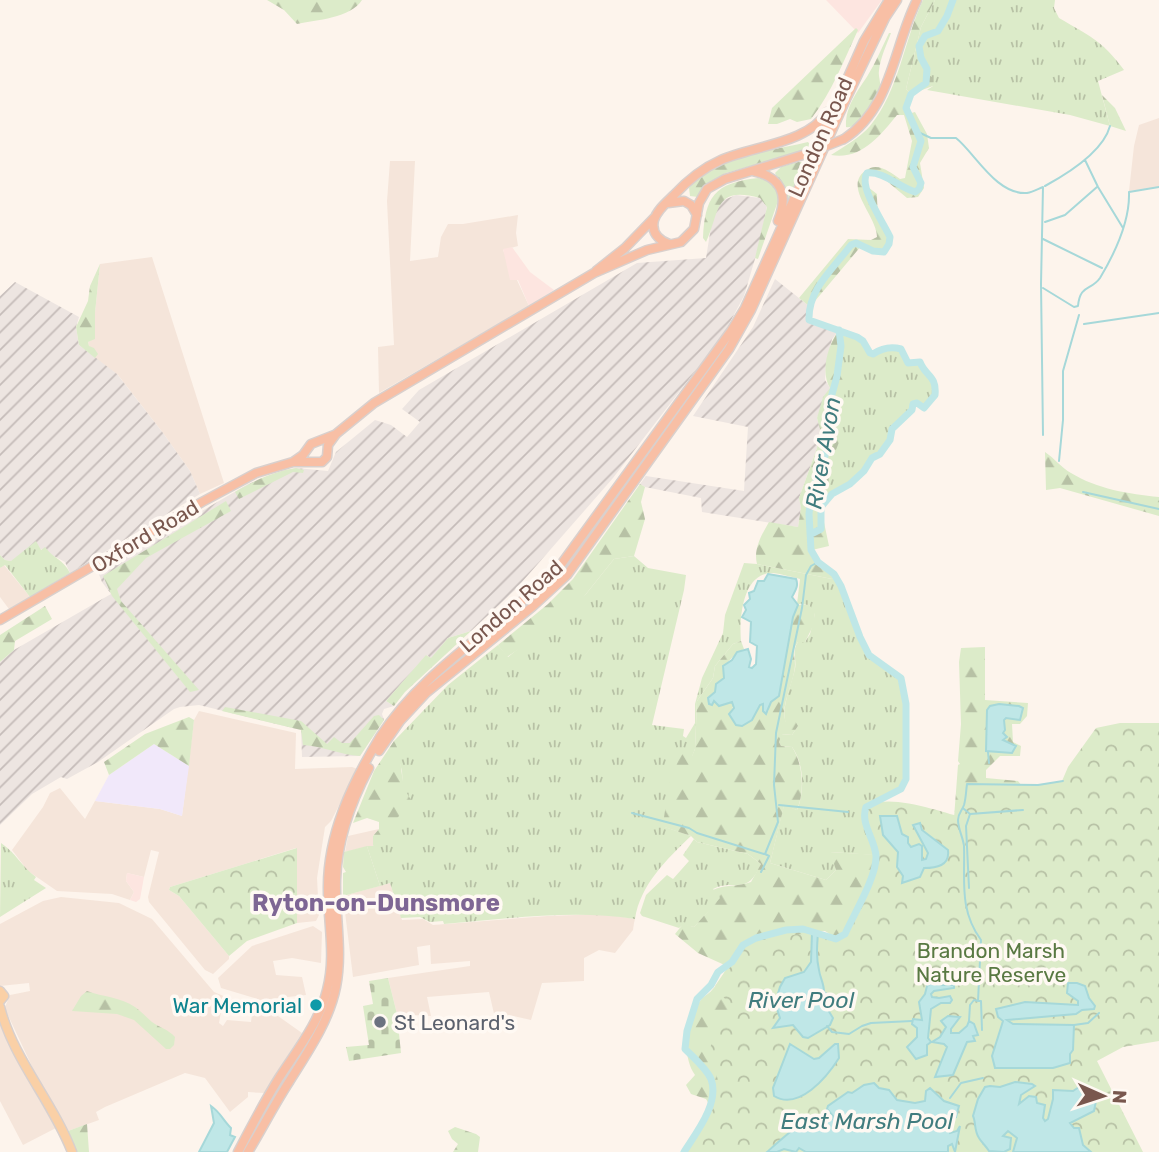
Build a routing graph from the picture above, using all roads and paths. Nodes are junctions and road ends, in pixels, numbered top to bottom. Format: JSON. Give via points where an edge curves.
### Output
{"nodes":[{"id":1,"x":889,"y":0,"type":"edge"},
{"id":2,"x":897,"y":0,"type":"edge"},
{"id":3,"x":917,"y":0,"type":"edge"},
{"id":4,"x":850,"y":69,"type":"junction"},
{"id":5,"x":753,"y":171,"type":"junction"},
{"id":6,"x":666,"y":204,"type":"junction"},
{"id":7,"x":655,"y":216,"type":"junction"},
{"id":8,"x":697,"y":217,"type":"junction"},
{"id":9,"x":672,"y":245,"type":"junction"},
{"id":10,"x":594,"y":273,"type":"junction"},
{"id":11,"x":755,"y":286,"type":"junction"},
{"id":12,"x":336,"y":434,"type":"junction"},
{"id":13,"x":317,"y":442,"type":"junction"},
{"id":14,"x":307,"y":449,"type":"junction"},
{"id":15,"x":327,"y":449,"type":"junction"},
{"id":16,"x":293,"y":462,"type":"junction"},
{"id":17,"x":313,"y":462,"type":"junction"},
{"id":18,"x":0,"y":621,"type":"edge"},
{"id":19,"x":0,"y":990,"type":"edge"},
{"id":20,"x":0,"y":1001,"type":"edge"},
{"id":21,"x":0,"y":1007,"type":"edge"},
{"id":22,"x":72,"y":1152,"type":"edge"},
{"id":23,"x":238,"y":1152,"type":"edge"},
{"id":24,"x":248,"y":1152,"type":"edge"}],
"edges":[{"from":1,"to":4,"type":"highway","name":"London Road"},
{"from":2,"to":24,"type":"highway","name":"London Road","via":[[867,54],[729,349],[567,575],[426,693],[375,756],[352,806],[337,863],[340,952],[332,1000],[308,1052]]},
{"from":3,"to":5,"type":"highway","bridge":true,"via":[[880,100],[861,127],[844,139]]},
{"from":4,"to":6,"type":"highway","via":[[826,114],[813,128],[708,166]]},
{"from":4,"to":11,"type":"highway","name":"London Road"},
{"from":5,"to":8,"type":"highway","via":[[707,189]]},
{"from":5,"to":11,"type":"highway","via":[[773,178],[783,201]]},
{"from":6,"to":7,"type":"highway"},
{"from":6,"to":8,"type":"highway","via":[[684,201]]},
{"from":7,"to":9,"type":"highway","via":[[656,235]]},
{"from":7,"to":10,"type":"highway"},
{"from":8,"to":9,"type":"highway","via":[[688,237]]},
{"from":9,"to":10,"type":"highway","via":[[636,254]]},
{"from":10,"to":12,"type":"highway","via":[[374,403]]},
{"from":11,"to":23,"type":"highway","name":"London Road","via":[[731,331],[574,549],[544,582],[422,686],[374,748],[345,803],[330,861],[333,952],[322,1008]]},
{"from":12,"to":13,"type":"highway"},
{"from":12,"to":15,"type":"highway"},
{"from":13,"to":14,"type":"highway"},
{"from":13,"to":15,"type":"highway"},
{"from":14,"to":16,"type":"highway","name":"Oxford Road"},
{"from":14,"to":17,"type":"highway"},
{"from":15,"to":17,"type":"highway","via":[[324,460]]},
{"from":16,"to":17,"type":"highway","name":"Oxford Road"},
{"from":16,"to":18,"type":"highway","name":"Oxford Road","via":[[256,473],[202,502]]},
{"from":19,"to":20,"type":"main road","via":[[4,996]]},
{"from":21,"to":22,"type":"main road"}]}
